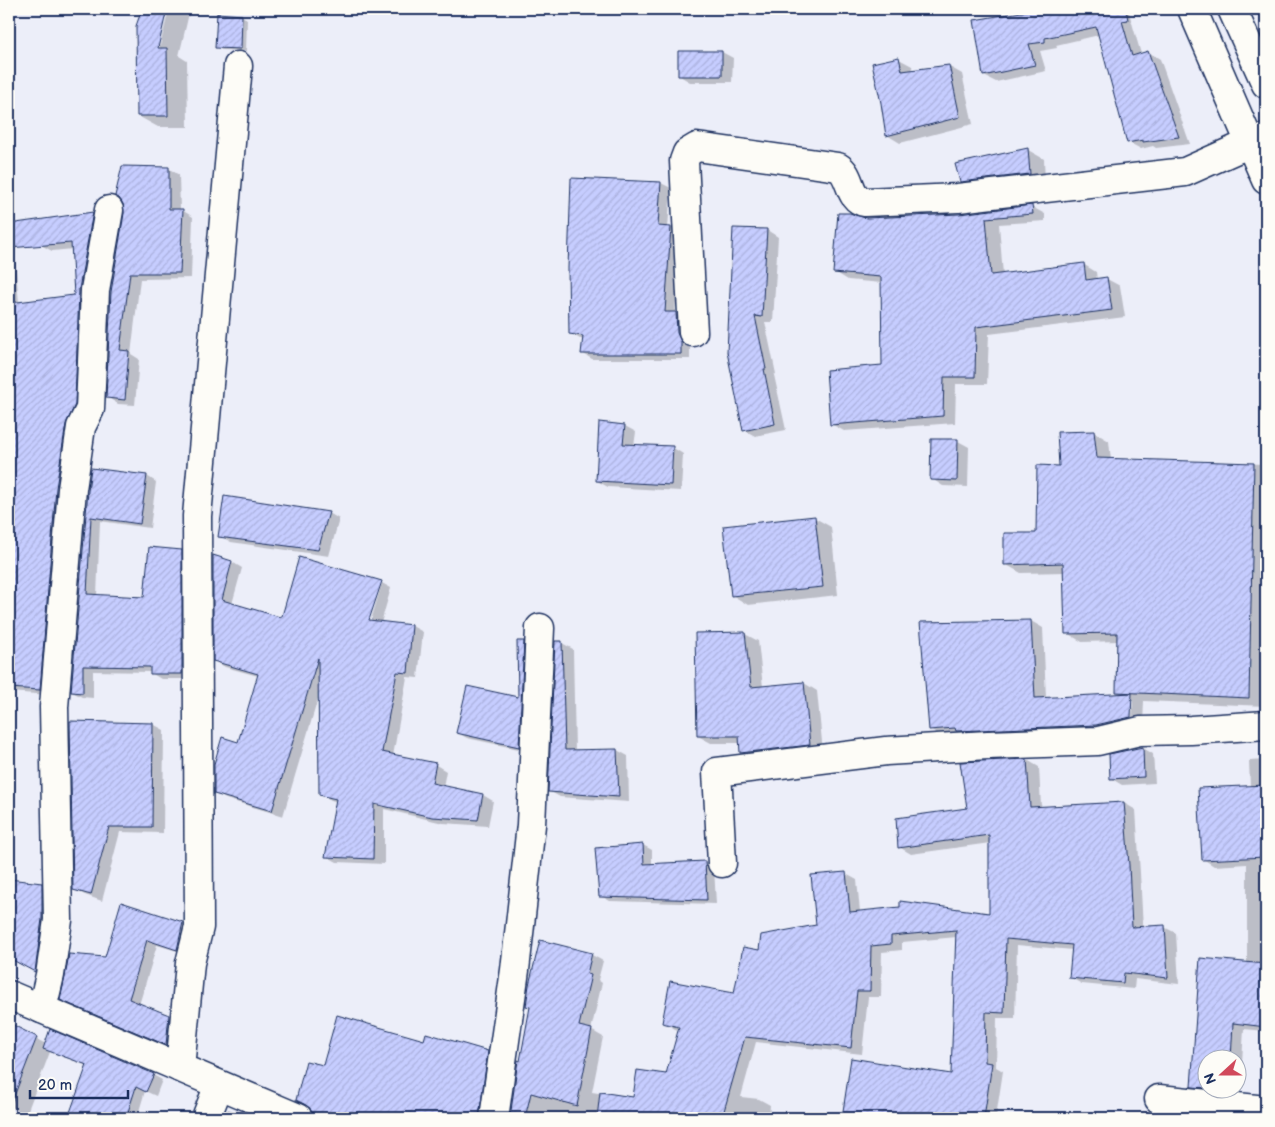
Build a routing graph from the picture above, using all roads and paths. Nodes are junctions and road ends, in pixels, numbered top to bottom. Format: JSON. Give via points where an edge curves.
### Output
{"nodes":[{"id":1,"x":1192,"y":9,"type":"edge"},
{"id":2,"x":1232,"y":9,"type":"edge"},
{"id":3,"x":238,"y":66,"type":"dead end"},
{"id":4,"x":1266,"y":84,"type":"edge"},
{"id":5,"x":1258,"y":140,"type":"edge"},
{"id":6,"x":1266,"y":180,"type":"edge"},
{"id":7,"x":109,"y":210,"type":"dead end"},
{"id":8,"x":693,"y":332,"type":"dead end"},
{"id":9,"x":540,"y":628,"type":"dead end"},
{"id":10,"x":1266,"y":726,"type":"edge"},
{"id":11,"x":722,"y":863,"type":"dead end"},
{"id":12,"x":9,"y":994,"type":"edge"},
{"id":13,"x":42,"y":1009,"type":"junction"},
{"id":14,"x":180,"y":1068,"type":"junction"},
{"id":15,"x":219,"y":1084,"type":"junction"},
{"id":16,"x":1159,"y":1099,"type":"dead end"},
{"id":17,"x":1266,"y":1110,"type":"edge"},
{"id":18,"x":206,"y":1118,"type":"edge"},
{"id":19,"x":298,"y":1118,"type":"edge"},
{"id":20,"x":494,"y":1118,"type":"edge"}],
"edges":[{"from":1,"to":5,"type":"main road"},
{"from":2,"to":4,"type":"main road"},
{"from":3,"to":14,"type":"main road","via":[[197,516],[199,927],[190,963]]},
{"from":5,"to":6,"type":"main road"},
{"from":5,"to":8,"type":"main road","via":[[1185,172],[958,198],[865,202],[855,197],[847,176],[838,167],[697,147],[688,153],[684,161]]},
{"from":7,"to":13,"type":"main road","via":[[95,290],[90,409],[82,426],[72,489],[54,707],[58,920]]},
{"from":9,"to":20,"type":"main road","via":[[531,825]]},
{"from":10,"to":11,"type":"main road","via":[[1140,731],[1098,741],[886,751],[717,772]]},
{"from":12,"to":13,"type":"main road"},
{"from":13,"to":14,"type":"main road"},
{"from":14,"to":15,"type":"main road"},
{"from":15,"to":18,"type":"main road"},
{"from":15,"to":19,"type":"main road"},
{"from":16,"to":17,"type":"main road"}]}
